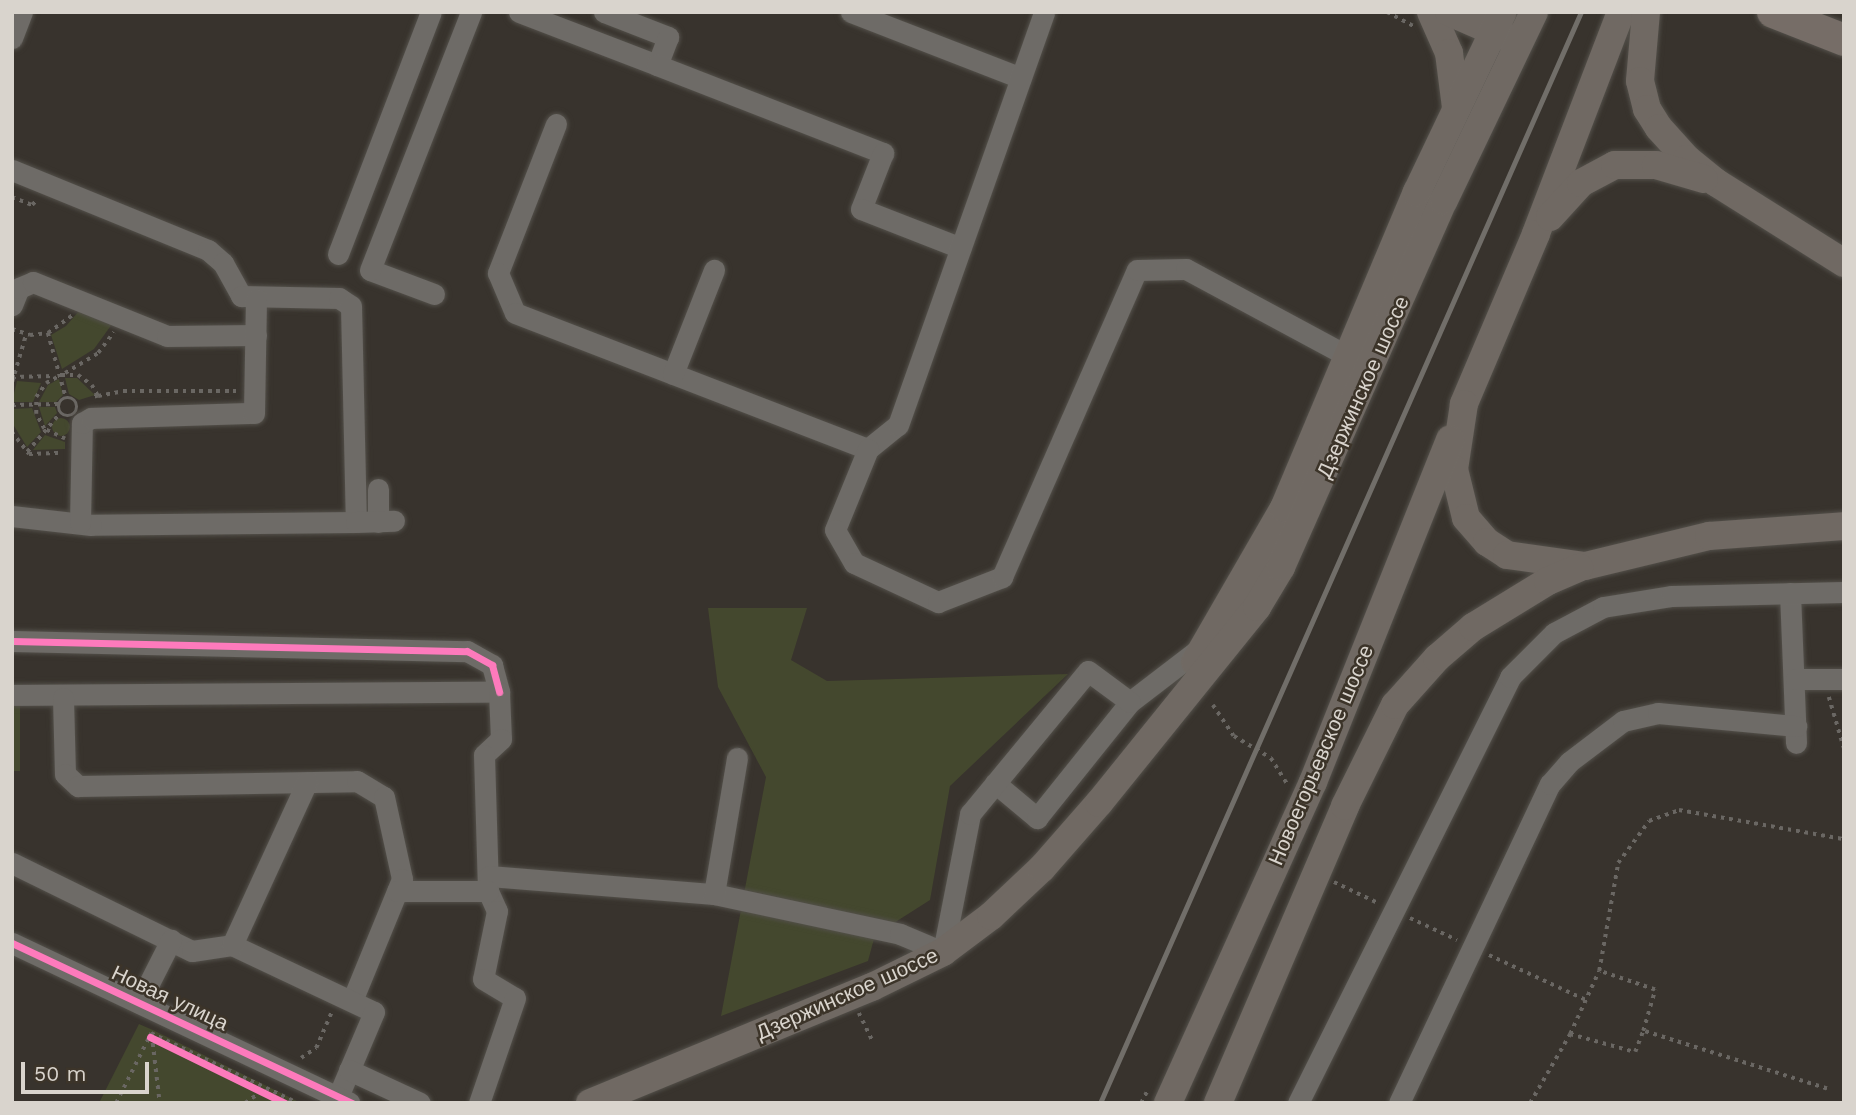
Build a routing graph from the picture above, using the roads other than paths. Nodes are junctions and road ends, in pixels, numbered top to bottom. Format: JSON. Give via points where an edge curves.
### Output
{"nodes":[{"id":1,"x":22,"y":12,"type":"edge"},
{"id":2,"x":431,"y":12,"type":"edge"},
{"id":3,"x":471,"y":12,"type":"edge"},
{"id":4,"x":519,"y":12,"type":"edge"},
{"id":5,"x":604,"y":12,"type":"edge"},
{"id":6,"x":851,"y":12,"type":"edge"},
{"id":7,"x":1044,"y":12,"type":"edge"},
{"id":8,"x":1450,"y":12,"type":"edge"},
{"id":9,"x":1534,"y":12,"type":"edge"},
{"id":10,"x":1620,"y":12,"type":"edge"},
{"id":11,"x":1646,"y":12,"type":"edge"},
{"id":12,"x":1773,"y":12,"type":"edge"},
{"id":13,"x":1423,"y":20,"type":"edge"},
{"id":14,"x":1506,"y":29,"type":"edge"},
{"id":15,"x":12,"y":38,"type":"edge"},
{"id":16,"x":1844,"y":40,"type":"edge"},
{"id":17,"x":657,"y":65,"type":"junction"},
{"id":18,"x":1021,"y":78,"type":"junction"},
{"id":19,"x":1456,"y":111,"type":"junction"},
{"id":20,"x":556,"y":124,"type":"dead end"},
{"id":21,"x":12,"y":170,"type":"edge"},
{"id":22,"x":1717,"y":183,"type":"junction"},
{"id":23,"x":1536,"y":234,"type":"junction"},
{"id":24,"x":961,"y":248,"type":"junction"},
{"id":25,"x":338,"y":254,"type":"dead end"},
{"id":26,"x":1844,"y":263,"type":"edge"},
{"id":27,"x":714,"y":270,"type":"dead end"},
{"id":28,"x":434,"y":294,"type":"dead end"},
{"id":29,"x":256,"y":299,"type":"junction"},
{"id":30,"x":12,"y":305,"type":"edge"},
{"id":31,"x":256,"y":335,"type":"junction"},
{"id":32,"x":1346,"y":355,"type":"junction"},
{"id":33,"x":673,"y":374,"type":"junction"},
{"id":34,"x":1464,"y":404,"type":"junction"},
{"id":35,"x":868,"y":449,"type":"junction"},
{"id":36,"x":1315,"y":466,"type":"junction"},
{"id":37,"x":378,"y":489,"type":"dead end"},
{"id":38,"x":12,"y":516,"type":"edge"},
{"id":39,"x":356,"y":522,"type":"junction"},
{"id":40,"x":80,"y":523,"type":"junction"},
{"id":41,"x":1844,"y":526,"type":"edge"},
{"id":42,"x":1585,"y":566,"type":"junction"},
{"id":43,"x":1844,"y":592,"type":"edge"},
{"id":44,"x":1790,"y":593,"type":"junction"},
{"id":45,"x":12,"y":641,"type":"edge"},
{"id":46,"x":1208,"y":642,"type":"junction"},
{"id":47,"x":1796,"y":679,"type":"junction"},
{"id":48,"x":1836,"y":685,"type":"edge"},
{"id":49,"x":499,"y":692,"type":"junction"},
{"id":50,"x":12,"y":695,"type":"edge"},
{"id":51,"x":63,"y":698,"type":"junction"},
{"id":52,"x":1130,"y":702,"type":"junction"},
{"id":53,"x":1150,"y":736,"type":"junction"},
{"id":54,"x":737,"y":758,"type":"dead end"},
{"id":55,"x":307,"y":782,"type":"junction"},
{"id":56,"x":995,"y":783,"type":"junction"},
{"id":57,"x":12,"y":863,"type":"edge"},
{"id":58,"x":489,"y":883,"type":"junction"},
{"id":59,"x":397,"y":891,"type":"junction"},
{"id":60,"x":714,"y":894,"type":"junction"},
{"id":61,"x":171,"y":940,"type":"junction"},
{"id":62,"x":232,"y":945,"type":"junction"},
{"id":63,"x":19,"y":952,"type":"edge"},
{"id":64,"x":943,"y":952,"type":"junction"},
{"id":65,"x":346,"y":998,"type":"junction"},
{"id":66,"x":139,"y":1003,"type":"junction"},
{"id":67,"x":349,"y":1070,"type":"junction"},
{"id":68,"x":345,"y":1100,"type":"edge"},
{"id":69,"x":420,"y":1103,"type":"edge"},
{"id":70,"x":479,"y":1103,"type":"edge"},
{"id":71,"x":590,"y":1103,"type":"edge"},
{"id":72,"x":1168,"y":1103,"type":"edge"},
{"id":73,"x":1218,"y":1103,"type":"edge"},
{"id":74,"x":1298,"y":1103,"type":"edge"},
{"id":75,"x":1399,"y":1103,"type":"edge"}],
"edges":[{"from":1,"to":15,"type":"street"},
{"from":2,"to":25,"type":"street"},
{"from":3,"to":28,"type":"street","via":[[370,270]]},
{"from":4,"to":17,"type":"street"},
{"from":5,"to":17,"type":"street","via":[[668,37]]},
{"from":6,"to":18,"type":"street"},
{"from":7,"to":18,"type":"street"},
{"from":8,"to":14,"type":"main road"},
{"from":9,"to":14,"type":"main road","name":"Дзержинское шоссе"},
{"from":10,"to":23,"type":"main road"},
{"from":11,"to":22,"type":"main road","via":[[1639,57],[1647,109],[1675,147]]},
{"from":12,"to":16,"type":"highway"},
{"from":13,"to":19,"type":"main road","via":[[1450,53]]},
{"from":14,"to":19,"type":"main road","name":"Дзержинское шоссе"},
{"from":14,"to":36,"type":"main road","name":"Дзержинское шоссе","via":[[1444,200]]},
{"from":17,"to":24,"type":"street","via":[[883,153],[861,209]]},
{"from":18,"to":24,"type":"street"},
{"from":19,"to":32,"type":"main road","name":"Дзержинское шоссе"},
{"from":20,"to":33,"type":"street","via":[[498,274],[515,313]]},
{"from":21,"to":29,"type":"street","via":[[208,250],[223,262],[241,296]]},
{"from":22,"to":23,"type":"main road","via":[[1656,165],[1615,165],[1581,183]]},
{"from":22,"to":26,"type":"main road"},
{"from":23,"to":34,"type":"main road"},
{"from":24,"to":35,"type":"street","via":[[898,425]]},
{"from":27,"to":33,"type":"street"},
{"from":29,"to":31,"type":"street"},
{"from":29,"to":39,"type":"street","via":[[339,298],[353,311]]},
{"from":30,"to":31,"type":"street","via":[[19,288],[33,282],[166,336]]},
{"from":31,"to":40,"type":"street","via":[[257,407],[248,417],[91,418],[82,423]]},
{"from":32,"to":35,"type":"street","via":[[1186,269],[1137,270],[1002,577],[938,602],[854,563],[835,530]]},
{"from":32,"to":36,"type":"main road","name":"Дзержинское шоссе"},
{"from":33,"to":35,"type":"street"},
{"from":34,"to":42,"type":"main road","via":[[1454,469],[1461,503],[1474,530],[1507,555]]},
{"from":34,"to":72,"type":"main road","name":"Новоегорьевское шоссе","via":[[1313,782]]},
{"from":36,"to":46,"type":"main road","name":"Дзержинское шоссе","via":[[1284,508]]},
{"from":36,"to":53,"type":"main road","name":"Дзержинское шоссе","via":[[1257,607]]},
{"from":37,"to":39,"type":"street","via":[[386,522]]},
{"from":38,"to":40,"type":"street"},
{"from":39,"to":40,"type":"street"},
{"from":41,"to":42,"type":"main road","via":[[1709,536]]},
{"from":42,"to":73,"type":"main road","name":"Новоегорьевское шоссе","via":[[1548,581],[1473,627],[1437,658],[1395,705],[1345,806]]},
{"from":43,"to":44,"type":"street"},
{"from":44,"to":47,"type":"street"},
{"from":44,"to":74,"type":"street","via":[[1672,596],[1603,607],[1554,633],[1510,677]]},
{"from":45,"to":49,"type":"street","via":[[467,651],[492,665]]},
{"from":46,"to":52,"type":"street"},
{"from":46,"to":53,"type":"main road","name":"Дзержинское шоссе"},
{"from":47,"to":48,"type":"street"},
{"from":47,"to":75,"type":"street","via":[[1796,735],[1658,713],[1623,721],[1569,762],[1550,784]]},
{"from":49,"to":51,"type":"street"},
{"from":49,"to":58,"type":"street","via":[[501,739],[484,755]]},
{"from":50,"to":51,"type":"street"},
{"from":51,"to":55,"type":"street","via":[[65,774],[78,786]]},
{"from":52,"to":56,"type":"street","via":[[1088,671]]},
{"from":52,"to":56,"type":"street","via":[[1037,818]]},
{"from":53,"to":64,"type":"main road","name":"Дзержинское шоссе","via":[[1042,868],[991,916]]},
{"from":54,"to":60,"type":"street"},
{"from":55,"to":59,"type":"street","via":[[357,781],[383,797],[402,878]]},
{"from":55,"to":62,"type":"street"},
{"from":56,"to":64,"type":"street","via":[[970,814]]},
{"from":57,"to":61,"type":"street"},
{"from":58,"to":59,"type":"street"},
{"from":58,"to":60,"type":"street"},
{"from":58,"to":70,"type":"street","via":[[497,911],[483,979],[515,998]]},
{"from":59,"to":65,"type":"street"},
{"from":60,"to":64,"type":"street","via":[[900,934]]},
{"from":61,"to":62,"type":"street","via":[[192,951]]},
{"from":61,"to":66,"type":"street"},
{"from":62,"to":65,"type":"street"},
{"from":63,"to":66,"type":"street","name":"Новая улица"},
{"from":64,"to":71,"type":"main road","name":"Дзержинское шоссе","via":[[872,987]]},
{"from":65,"to":67,"type":"street","via":[[374,1012]]},
{"from":66,"to":68,"type":"street","name":"Новая улица"},
{"from":67,"to":68,"type":"street"},
{"from":67,"to":69,"type":"street"}]}
